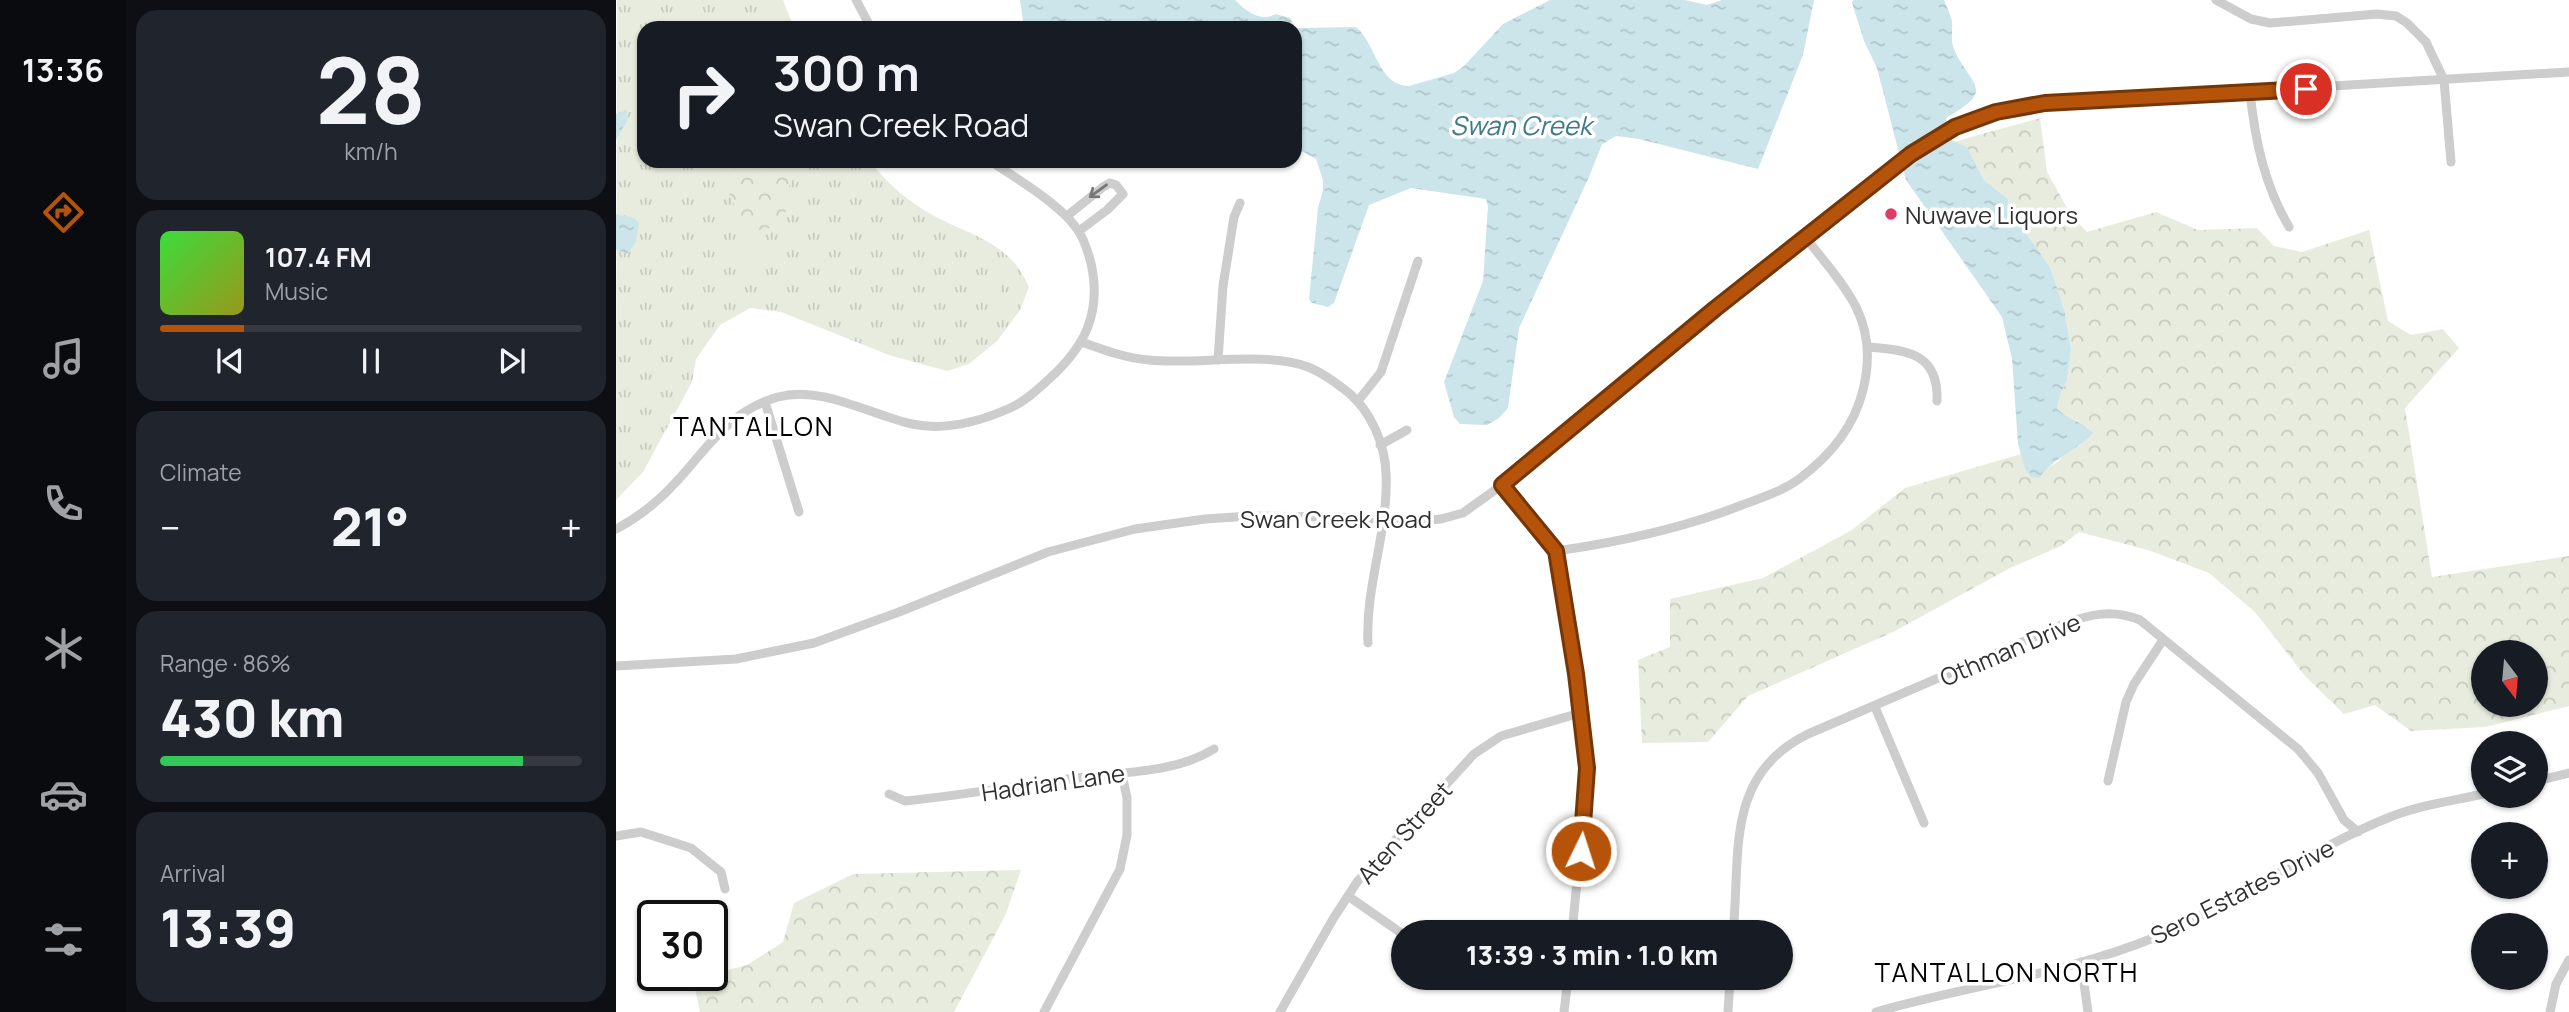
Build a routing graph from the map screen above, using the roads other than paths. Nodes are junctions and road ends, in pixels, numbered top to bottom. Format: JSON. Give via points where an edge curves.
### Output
{"nodes":[{"id":1,"x":856,"y":0,"type":"edge"},
{"id":2,"x":2216,"y":0,"type":"edge"},
{"id":3,"x":867,"y":21,"type":"edge"},
{"id":4,"x":2569,"y":72,"type":"edge"},
{"id":5,"x":2444,"y":80,"type":"junction"},
{"id":6,"x":2250,"y":92,"type":"junction"},
{"id":7,"x":2451,"y":162,"type":"dead end"},
{"id":8,"x":1000,"y":168,"type":"edge"},
{"id":9,"x":1240,"y":203,"type":"dead end"},
{"id":10,"x":1067,"y":216,"type":"junction"},
{"id":11,"x":2289,"y":227,"type":"dead end"},
{"id":12,"x":1079,"y":231,"type":"junction"},
{"id":13,"x":1806,"y":238,"type":"junction"},
{"id":14,"x":1418,"y":261,"type":"dead end"},
{"id":15,"x":1082,"y":342,"type":"junction"},
{"id":16,"x":1868,"y":347,"type":"junction"},
{"id":17,"x":1218,"y":360,"type":"junction"},
{"id":18,"x":1358,"y":401,"type":"junction"},
{"id":19,"x":1937,"y":401,"type":"dead end"},
{"id":20,"x":765,"y":402,"type":"junction"},
{"id":21,"x":1407,"y":430,"type":"dead end"},
{"id":22,"x":1380,"y":445,"type":"junction"},
{"id":23,"x":1502,"y":485,"type":"junction"},
{"id":24,"x":799,"y":512,"type":"dead end"},
{"id":25,"x":1382,"y":520,"type":"junction"},
{"id":26,"x":616,"y":529,"type":"edge"},
{"id":27,"x":1556,"y":551,"type":"junction"},
{"id":28,"x":2163,"y":640,"type":"junction"},
{"id":29,"x":1368,"y":643,"type":"dead end"},
{"id":30,"x":616,"y":666,"type":"edge"},
{"id":31,"x":1875,"y":706,"type":"junction"},
{"id":32,"x":1580,"y":713,"type":"junction"},
{"id":33,"x":1214,"y":749,"type":"dead end"},
{"id":34,"x":2569,"y":773,"type":"edge"},
{"id":35,"x":1122,"y":774,"type":"junction"},
{"id":36,"x":2548,"y":778,"type":"edge"},
{"id":37,"x":2108,"y":781,"type":"dead end"},
{"id":38,"x":889,"y":794,"type":"dead end"},
{"id":39,"x":2471,"y":797,"type":"edge"},
{"id":40,"x":1924,"y":823,"type":"dead end"},
{"id":41,"x":2358,"y":832,"type":"junction"},
{"id":42,"x":616,"y":836,"type":"edge"},
{"id":43,"x":725,"y":889,"type":"dead end"},
{"id":44,"x":1348,"y":896,"type":"junction"},
{"id":45,"x":1573,"y":920,"type":"edge"},
{"id":46,"x":1734,"y":920,"type":"edge"},
{"id":47,"x":1391,"y":926,"type":"edge"},
{"id":48,"x":2569,"y":960,"type":"edge"},
{"id":49,"x":2081,"y":962,"type":"junction"},
{"id":50,"x":1567,"y":990,"type":"edge"},
{"id":51,"x":1729,"y":990,"type":"edge"},
{"id":52,"x":1882,"y":1011,"type":"edge"},
{"id":53,"x":1044,"y":1012,"type":"edge"},
{"id":54,"x":1280,"y":1012,"type":"edge"},
{"id":55,"x":1564,"y":1012,"type":"edge"},
{"id":56,"x":1728,"y":1012,"type":"edge"},
{"id":57,"x":2088,"y":1012,"type":"edge"},
{"id":58,"x":2550,"y":1012,"type":"edge"}],
"edges":[{"from":1,"to":3,"type":"street"},
{"from":2,"to":5,"type":"street","via":[[2251,19],[2270,23],[2396,16],[2421,36]]},
{"from":4,"to":5,"type":"street","name":"Swan Creek Road"},
{"from":5,"to":6,"type":"street","name":"Swan Creek Road"},
{"from":5,"to":7,"type":"street"},
{"from":6,"to":11,"type":"street","via":[[2260,158]]},
{"from":6,"to":13,"type":"street","name":"Swan Creek Road","via":[[2045,103],[1973,120],[1928,142]]},
{"from":8,"to":10,"type":"street"},
{"from":9,"to":17,"type":"street","via":[[1223,286]]},
{"from":10,"to":12,"type":"street"},
{"from":12,"to":10,"type":"street","one_way":true,"via":[[1123,194],[1111,183]]},
{"from":12,"to":15,"type":"street","via":[[1095,287]]},
{"from":13,"to":16,"type":"street","via":[[1857,309]]},
{"from":13,"to":23,"type":"street","name":"Swan Creek Road"},
{"from":14,"to":18,"type":"street","via":[[1381,372]]},
{"from":15,"to":17,"type":"street","via":[[1144,359]]},
{"from":15,"to":20,"type":"street","via":[[1055,374],[1023,401],[968,423],[914,425],[810,396]]},
{"from":16,"to":19,"type":"street","via":[[1906,351],[1928,363],[1936,378]]},
{"from":16,"to":27,"type":"street","via":[[1862,395],[1846,430],[1824,458],[1794,482],[1672,529]]},
{"from":17,"to":18,"type":"street","via":[[1300,364],[1331,379]]},
{"from":18,"to":22,"type":"street"},
{"from":20,"to":24,"type":"street"},
{"from":20,"to":26,"type":"street","via":[[730,421],[665,493]]},
{"from":21,"to":22,"type":"street"},
{"from":22,"to":25,"type":"street","via":[[1386,476]]},
{"from":23,"to":25,"type":"street","name":"Swan Creek Road","via":[[1451,517],[1418,522]]},
{"from":23,"to":27,"type":"street"},
{"from":25,"to":29,"type":"street","via":[[1367,618]]},
{"from":25,"to":30,"type":"street","name":"Swan Creek Road","via":[[1251,516],[1135,529],[1048,552],[814,643],[736,659]]},
{"from":27,"to":32,"type":"street"},
{"from":28,"to":31,"type":"street","name":"Othman Drive","via":[[2130,616],[2092,615]]},
{"from":28,"to":37,"type":"street","via":[[2126,702]]},
{"from":28,"to":41,"type":"street","name":"Othman Drive","via":[[2298,749],[2318,773],[2344,820]]},
{"from":31,"to":40,"type":"street"},
{"from":31,"to":46,"type":"street","name":"Othman Drive","via":[[1794,741],[1756,778],[1742,821]]},
{"from":32,"to":44,"type":"street","name":"Aten Street","via":[[1501,736],[1478,751]]},
{"from":32,"to":45,"type":"street","via":[[1587,777]]},
{"from":33,"to":35,"type":"street","name":"Hadrian Lane","via":[[1180,764]]},
{"from":34,"to":36,"type":"street"},
{"from":35,"to":38,"type":"street","name":"Hadrian Lane","via":[[917,799]]},
{"from":35,"to":53,"type":"street","via":[[1127,821],[1120,869]]},
{"from":39,"to":41,"type":"street","name":"Sero Estates Drive","via":[[2414,809]]},
{"from":41,"to":49,"type":"street","name":"Sero Estates Drive","via":[[2159,935]]},
{"from":42,"to":43,"type":"street","via":[[641,832],[691,848],[721,872]]},
{"from":44,"to":47,"type":"street"},
{"from":44,"to":54,"type":"street","name":"Aten Street"},
{"from":48,"to":58,"type":"street","via":[[2556,984]]},
{"from":49,"to":52,"type":"street","name":"Sero Estates Drive"},
{"from":49,"to":57,"type":"street"},
{"from":50,"to":55,"type":"street"},
{"from":51,"to":56,"type":"street"}]}
